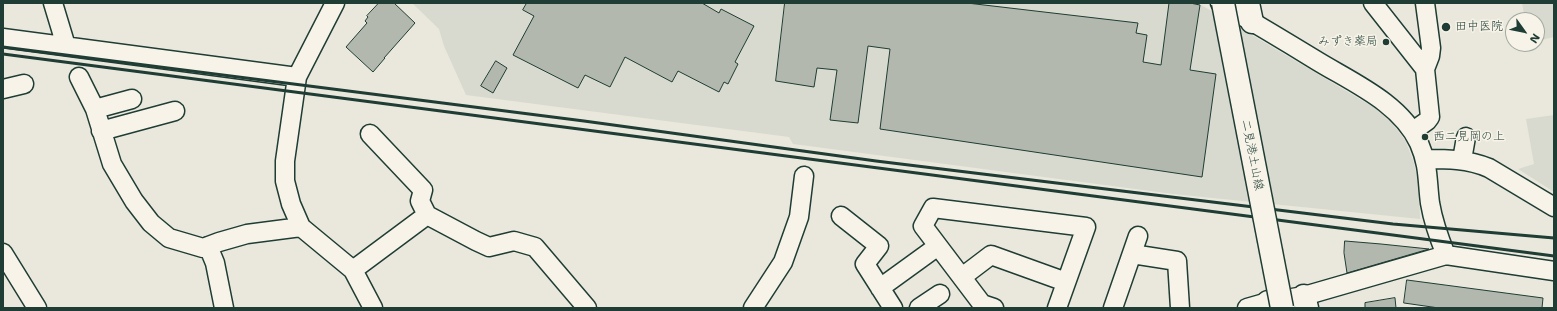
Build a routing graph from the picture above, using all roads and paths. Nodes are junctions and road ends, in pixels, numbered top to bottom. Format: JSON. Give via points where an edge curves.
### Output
{"nodes":[{"id":1,"x":53,"y":3,"type":"edge"},
{"id":2,"x":335,"y":3,"type":"edge"},
{"id":3,"x":1221,"y":3,"type":"edge"},
{"id":4,"x":1237,"y":3,"type":"edge"},
{"id":5,"x":1373,"y":3,"type":"edge"},
{"id":6,"x":1425,"y":3,"type":"edge"},
{"id":7,"x":1250,"y":12,"type":"edge"},
{"id":8,"x":3,"y":38,"type":"edge"},
{"id":9,"x":66,"y":46,"type":"junction"},
{"id":10,"x":1425,"y":69,"type":"junction"},
{"id":11,"x":79,"y":77,"type":"dead end"},
{"id":12,"x":297,"y":77,"type":"junction"},
{"id":13,"x":24,"y":84,"type":"dead end"},
{"id":14,"x":3,"y":89,"type":"edge"},
{"id":15,"x":132,"y":99,"type":"dead end"},
{"id":16,"x":95,"y":109,"type":"junction"},
{"id":17,"x":175,"y":111,"type":"dead end"},
{"id":18,"x":101,"y":131,"type":"junction"},
{"id":19,"x":1413,"y":131,"type":"junction"},
{"id":20,"x":370,"y":134,"type":"dead end"},
{"id":21,"x":1466,"y":137,"type":"dead end"},
{"id":22,"x":1425,"y":159,"type":"junction"},
{"id":23,"x":1462,"y":160,"type":"junction"},
{"id":24,"x":804,"y":176,"type":"dead end"},
{"id":25,"x":1554,"y":207,"type":"edge"},
{"id":26,"x":427,"y":215,"type":"junction"},
{"id":27,"x":841,"y":216,"type":"dead end"},
{"id":28,"x":301,"y":227,"type":"junction"},
{"id":29,"x":1138,"y":236,"type":"dead end"},
{"id":30,"x":208,"y":246,"type":"junction"},
{"id":31,"x":938,"y":246,"type":"junction"},
{"id":32,"x":3,"y":253,"type":"edge"},
{"id":33,"x":1132,"y":254,"type":"junction"},
{"id":34,"x":1446,"y":255,"type":"junction"},
{"id":35,"x":353,"y":270,"type":"junction"},
{"id":36,"x":1554,"y":271,"type":"edge"},
{"id":37,"x":962,"y":277,"type":"junction"},
{"id":38,"x":1066,"y":282,"type":"junction"},
{"id":39,"x":880,"y":288,"type":"junction"},
{"id":40,"x":940,"y":294,"type":"dead end"},
{"id":41,"x":1302,"y":304,"type":"edge"},
{"id":42,"x":1273,"y":306,"type":"edge"},
{"id":43,"x":887,"y":307,"type":"edge"},
{"id":44,"x":37,"y":308,"type":"edge"},
{"id":45,"x":224,"y":308,"type":"edge"},
{"id":46,"x":373,"y":308,"type":"edge"},
{"id":47,"x":587,"y":308,"type":"edge"},
{"id":48,"x":753,"y":308,"type":"edge"},
{"id":49,"x":918,"y":308,"type":"edge"},
{"id":50,"x":994,"y":308,"type":"edge"},
{"id":51,"x":1057,"y":308,"type":"edge"},
{"id":52,"x":1113,"y":308,"type":"edge"},
{"id":53,"x":1180,"y":308,"type":"edge"},
{"id":54,"x":1247,"y":308,"type":"edge"}],
"edges":[{"from":1,"to":9,"type":"street"},
{"from":2,"to":12,"type":"street"},
{"from":3,"to":7,"type":"street"},
{"from":3,"to":42,"type":"main road","name":"二見港土山線","bridge":true},
{"from":4,"to":41,"type":"main road","name":"二見港土山線"},
{"from":5,"to":10,"type":"street"},
{"from":6,"to":10,"type":"street","via":[[1431,48]]},
{"from":7,"to":19,"type":"street","via":[[1378,98],[1398,114]]},
{"from":8,"to":9,"type":"street"},
{"from":9,"to":12,"type":"street"},
{"from":10,"to":19,"type":"street","via":[[1430,117]]},
{"from":11,"to":16,"type":"street"},
{"from":12,"to":28,"type":"street","via":[[285,161],[285,181]]},
{"from":13,"to":14,"type":"street"},
{"from":15,"to":16,"type":"street"},
{"from":16,"to":18,"type":"street"},
{"from":17,"to":18,"type":"street"},
{"from":18,"to":30,"type":"street","via":[[112,164],[134,201],[152,224],[169,238],[203,248]]},
{"from":19,"to":22,"type":"street"},
{"from":20,"to":26,"type":"street","via":[[423,190],[420,201]]},
{"from":21,"to":23,"type":"street"},
{"from":22,"to":23,"type":"street"},
{"from":22,"to":34,"type":"street","via":[[1429,176],[1430,203]]},
{"from":23,"to":25,"type":"street","via":[[1489,168]]},
{"from":24,"to":48,"type":"street","via":[[799,217],[783,262]]},
{"from":26,"to":35,"type":"street"},
{"from":26,"to":47,"type":"street","via":[[489,247],[514,241],[535,246]]},
{"from":27,"to":39,"type":"street","via":[[879,246],[865,264]]},
{"from":28,"to":30,"type":"street","via":[[247,234]]},
{"from":28,"to":35,"type":"street"},
{"from":29,"to":33,"type":"street"},
{"from":30,"to":45,"type":"street","via":[[215,263]]},
{"from":31,"to":37,"type":"street"},
{"from":31,"to":38,"type":"street","via":[[923,226],[933,208],[1086,226]]},
{"from":31,"to":39,"type":"street"},
{"from":32,"to":44,"type":"street"},
{"from":33,"to":52,"type":"street"},
{"from":33,"to":53,"type":"street","via":[[1178,261]]},
{"from":34,"to":36,"type":"street"},
{"from":34,"to":41,"type":"street"},
{"from":35,"to":46,"type":"street"},
{"from":37,"to":38,"type":"street","via":[[991,255]]},
{"from":37,"to":50,"type":"street","via":[[982,304]]},
{"from":38,"to":51,"type":"street"},
{"from":39,"to":43,"type":"street"},
{"from":40,"to":49,"type":"street"},
{"from":41,"to":42,"type":"street"},
{"from":42,"to":54,"type":"street"}]}
